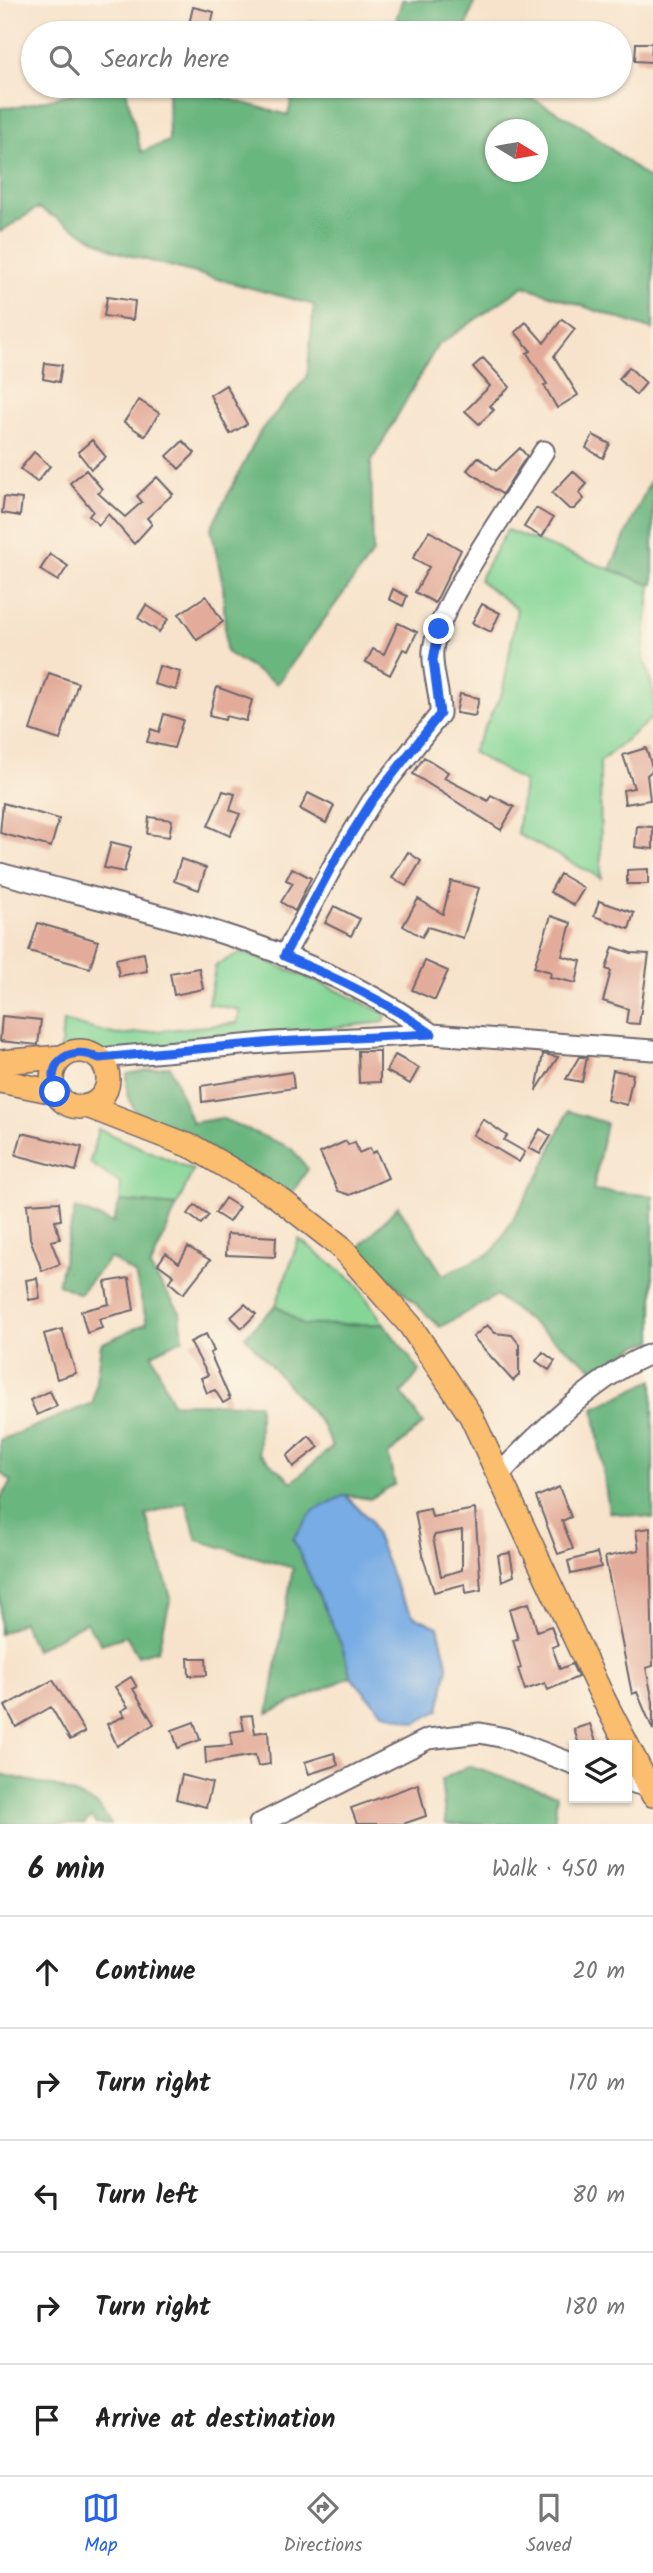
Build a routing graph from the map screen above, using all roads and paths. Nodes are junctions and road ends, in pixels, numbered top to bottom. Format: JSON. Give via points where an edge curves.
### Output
{"nodes":[{"id":1,"x":544,"y":451,"type":"dead end"},
{"id":2,"x":0,"y":873,"type":"edge"},
{"id":3,"x":284,"y":956,"type":"junction"},
{"id":4,"x":432,"y":1034,"type":"junction"},
{"id":5,"x":653,"y":1050,"type":"edge"},
{"id":6,"x":61,"y":1057,"type":"junction"},
{"id":7,"x":99,"y":1058,"type":"junction"},
{"id":8,"x":0,"y":1062,"type":"edge"},
{"id":9,"x":0,"y":1081,"type":"edge"},
{"id":10,"x":55,"y":1092,"type":"junction"},
{"id":11,"x":87,"y":1106,"type":"junction"},
{"id":12,"x":653,"y":1353,"type":"edge"},
{"id":13,"x":498,"y":1476,"type":"junction"},
{"id":14,"x":569,"y":1762,"type":"edge"},
{"id":15,"x":643,"y":1788,"type":"edge"},
{"id":16,"x":259,"y":1824,"type":"edge"}],
"edges":[{"from":1,"to":3,"type":"street","via":[[439,629],[433,660],[440,714],[372,801]]},
{"from":2,"to":3,"type":"street","via":[[185,920]]},
{"from":3,"to":4,"type":"street","via":[[372,997]]},
{"from":4,"to":5,"type":"street"},
{"from":4,"to":7,"type":"street"},
{"from":6,"to":7,"type":"main road","via":[[88,1052]]},
{"from":6,"to":8,"type":"main road"},
{"from":6,"to":10,"type":"main road","via":[[54,1067]]},
{"from":7,"to":11,"type":"main road","via":[[109,1080],[99,1100]]},
{"from":9,"to":10,"type":"main road"},
{"from":10,"to":11,"type":"main road","via":[[75,1107]]},
{"from":11,"to":13,"type":"main road","via":[[236,1170],[332,1239],[402,1315],[438,1364],[471,1416]]},
{"from":12,"to":13,"type":"street","via":[[617,1371]]},
{"from":13,"to":15,"type":"main road"},
{"from":14,"to":16,"type":"street","via":[[480,1733],[428,1738]]}]}
